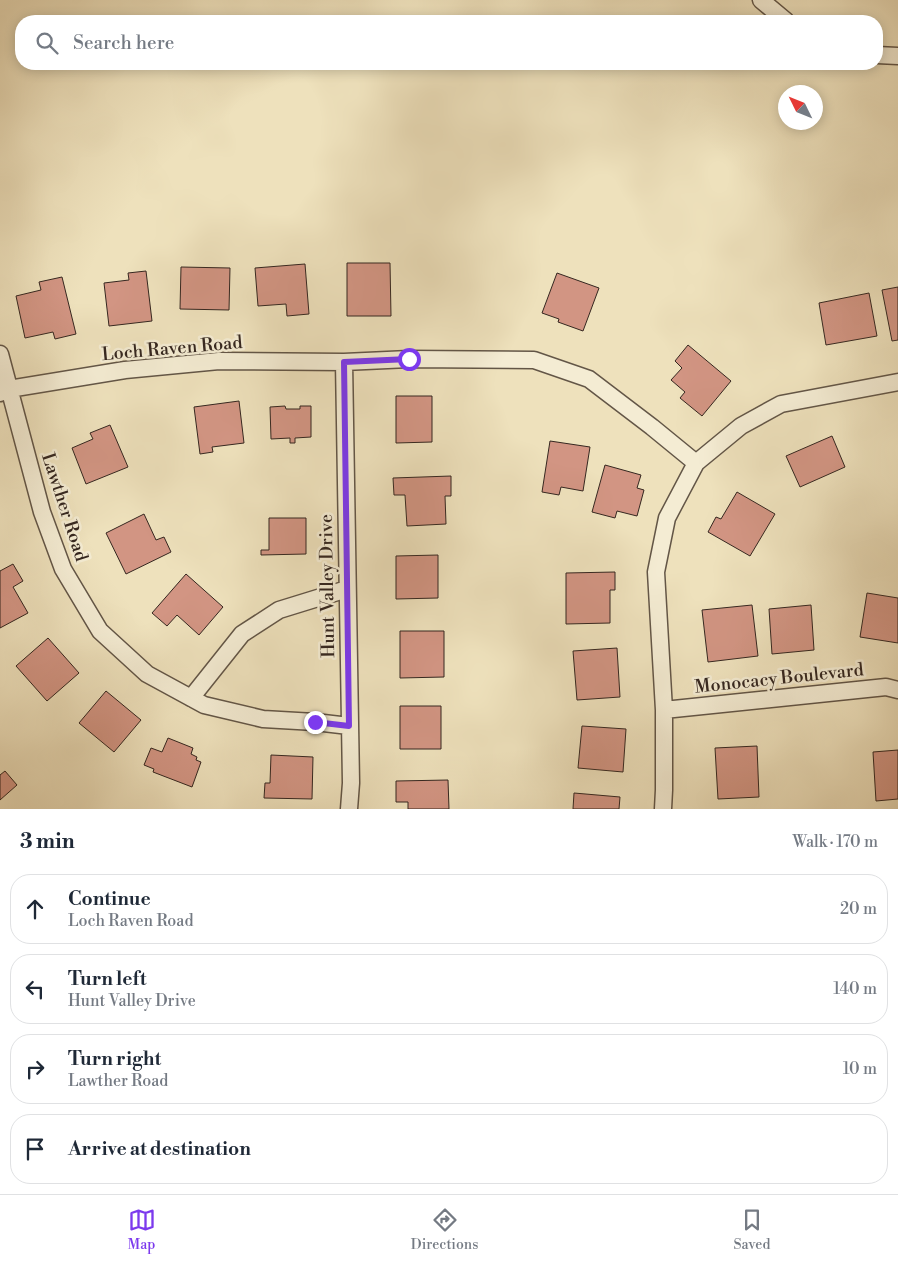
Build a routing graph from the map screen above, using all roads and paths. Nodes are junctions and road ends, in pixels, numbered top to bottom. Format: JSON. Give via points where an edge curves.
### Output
{"nodes":[{"id":1,"x":761,"y":0,"type":"edge"},
{"id":2,"x":779,"y":15,"type":"edge"},
{"id":3,"x":883,"y":55,"type":"edge"},
{"id":4,"x":898,"y":56,"type":"edge"},
{"id":5,"x":0,"y":354,"type":"edge"},
{"id":6,"x":344,"y":362,"type":"junction"},
{"id":7,"x":898,"y":382,"type":"edge"},
{"id":8,"x":4,"y":391,"type":"edge"},
{"id":9,"x":696,"y":463,"type":"junction"},
{"id":10,"x":347,"y":589,"type":"junction"},
{"id":11,"x":898,"y":690,"type":"edge"},
{"id":12,"x":191,"y":698,"type":"junction"},
{"id":13,"x":664,"y":710,"type":"junction"},
{"id":14,"x":349,"y":726,"type":"junction"},
{"id":15,"x":349,"y":809,"type":"edge"},
{"id":16,"x":663,"y":809,"type":"edge"}],
"edges":[{"from":1,"to":2,"type":"street"},
{"from":3,"to":4,"type":"street"},
{"from":5,"to":8,"type":"street","name":"Lawther Road"},
{"from":6,"to":8,"type":"street","name":"Loch Raven Road","via":[[219,361],[125,370]]},
{"from":6,"to":9,"type":"street","name":"Loch Raven Road","via":[[534,360],[589,379]]},
{"from":6,"to":10,"type":"street","name":"Hunt Valley Drive"},
{"from":7,"to":9,"type":"street","via":[[781,404],[741,426]]},
{"from":8,"to":12,"type":"street","name":"Lawther Road","via":[[63,569],[100,632],[147,674]]},
{"from":9,"to":13,"type":"street","via":[[668,518],[656,572]]},
{"from":10,"to":12,"type":"street","via":[[279,610],[242,634]]},
{"from":10,"to":14,"type":"street","name":"Hunt Valley Drive"},
{"from":11,"to":13,"type":"street","name":"Monocacy Boulevard","via":[[886,687]]},
{"from":12,"to":14,"type":"street","name":"Lawther Road","via":[[204,705],[263,720]]},
{"from":13,"to":16,"type":"street"},
{"from":14,"to":15,"type":"street","name":"Hunt Valley Drive"}]}
